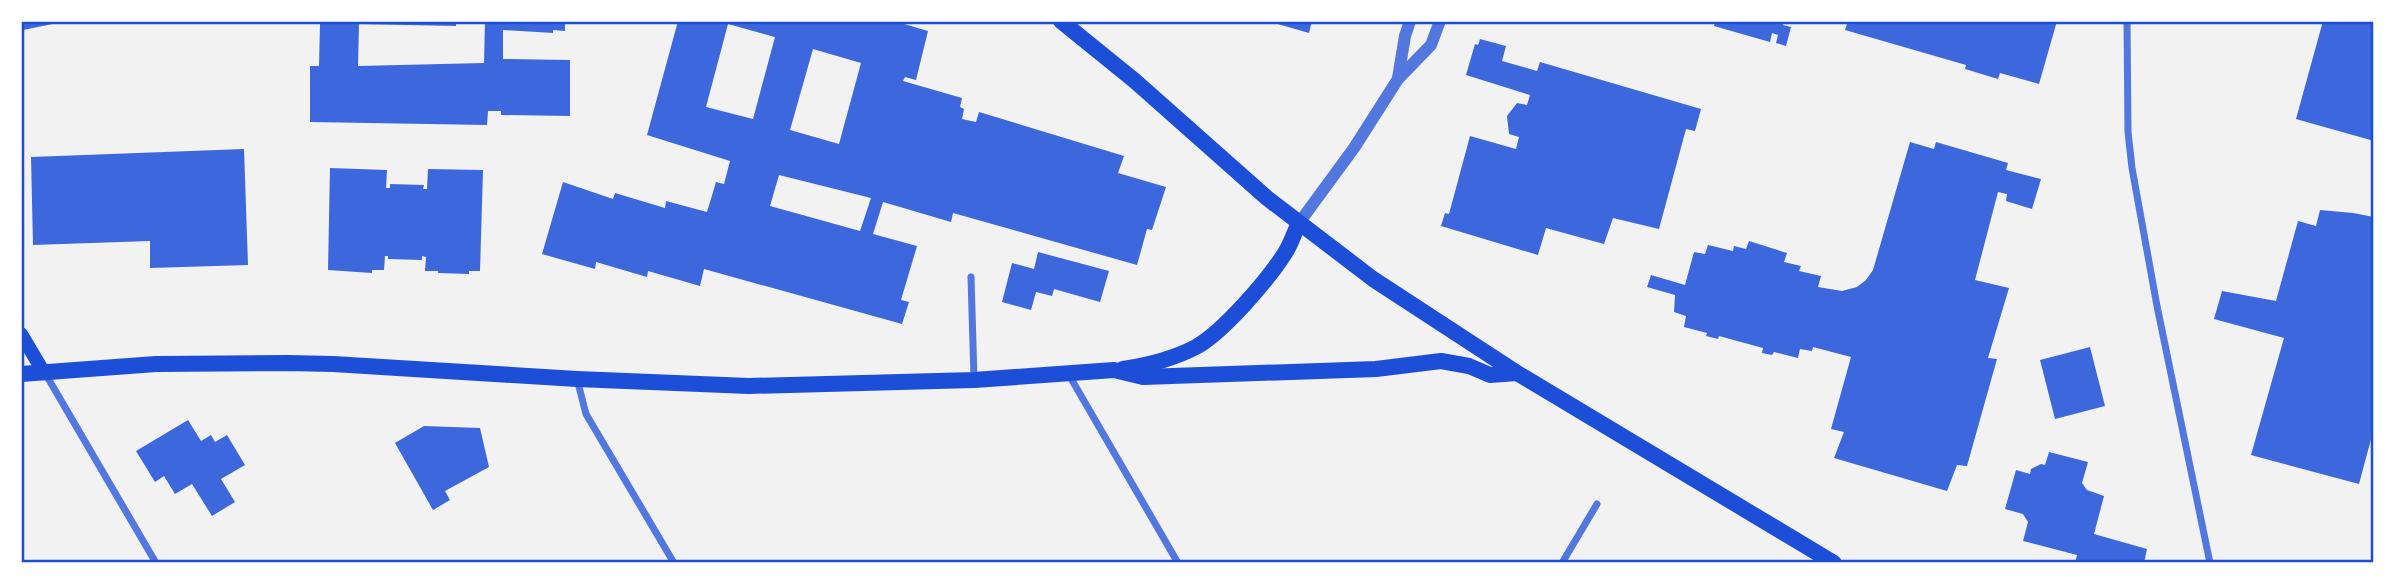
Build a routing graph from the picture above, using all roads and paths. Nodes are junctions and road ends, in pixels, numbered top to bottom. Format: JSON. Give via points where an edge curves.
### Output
{"nodes":[{"id":1,"x":1062,"y":21,"type":"edge"},
{"id":2,"x":1410,"y":21,"type":"edge"},
{"id":3,"x":1440,"y":21,"type":"edge"},
{"id":4,"x":2127,"y":21,"type":"edge"},
{"id":5,"x":1398,"y":79,"type":"junction"},
{"id":6,"x":1298,"y":223,"type":"junction"},
{"id":7,"x":971,"y":277,"type":"dead end"},
{"id":8,"x":21,"y":334,"type":"edge"},
{"id":9,"x":1114,"y":370,"type":"junction"},
{"id":10,"x":43,"y":371,"type":"junction"},
{"id":11,"x":1517,"y":373,"type":"junction"},
{"id":12,"x":21,"y":374,"type":"edge"},
{"id":13,"x":1069,"y":375,"type":"junction"},
{"id":14,"x":577,"y":379,"type":"junction"},
{"id":15,"x":974,"y":380,"type":"junction"},
{"id":16,"x":1597,"y":504,"type":"dead end"},
{"id":17,"x":156,"y":563,"type":"edge"},
{"id":18,"x":674,"y":563,"type":"edge"},
{"id":19,"x":1178,"y":563,"type":"edge"},
{"id":20,"x":1562,"y":563,"type":"edge"},
{"id":21,"x":1834,"y":563,"type":"edge"},
{"id":22,"x":2210,"y":563,"type":"edge"}],
"edges":[{"from":1,"to":6,"type":"main road"},
{"from":2,"to":5,"type":"street"},
{"from":3,"to":5,"type":"street","via":[[1432,45]]},
{"from":4,"to":22,"type":"street","via":[[2128,132],[2134,180]]},
{"from":5,"to":6,"type":"street"},
{"from":6,"to":9,"type":"main road","via":[[1285,253],[1215,334],[1168,359]]},
{"from":6,"to":11,"type":"main road","via":[[1373,279]]},
{"from":7,"to":15,"type":"street"},
{"from":8,"to":10,"type":"main road"},
{"from":9,"to":11,"type":"main road","via":[[1143,377],[1376,369],[1441,361],[1490,374]]},
{"from":9,"to":13,"type":"main road"},
{"from":10,"to":12,"type":"main road"},
{"from":10,"to":14,"type":"main road","via":[[299,363]]},
{"from":10,"to":17,"type":"street"},
{"from":11,"to":21,"type":"main road"},
{"from":13,"to":15,"type":"main road"},
{"from":13,"to":19,"type":"street"},
{"from":14,"to":15,"type":"main road","via":[[749,386]]},
{"from":14,"to":18,"type":"street","via":[[586,414]]},
{"from":16,"to":20,"type":"street"}]}
